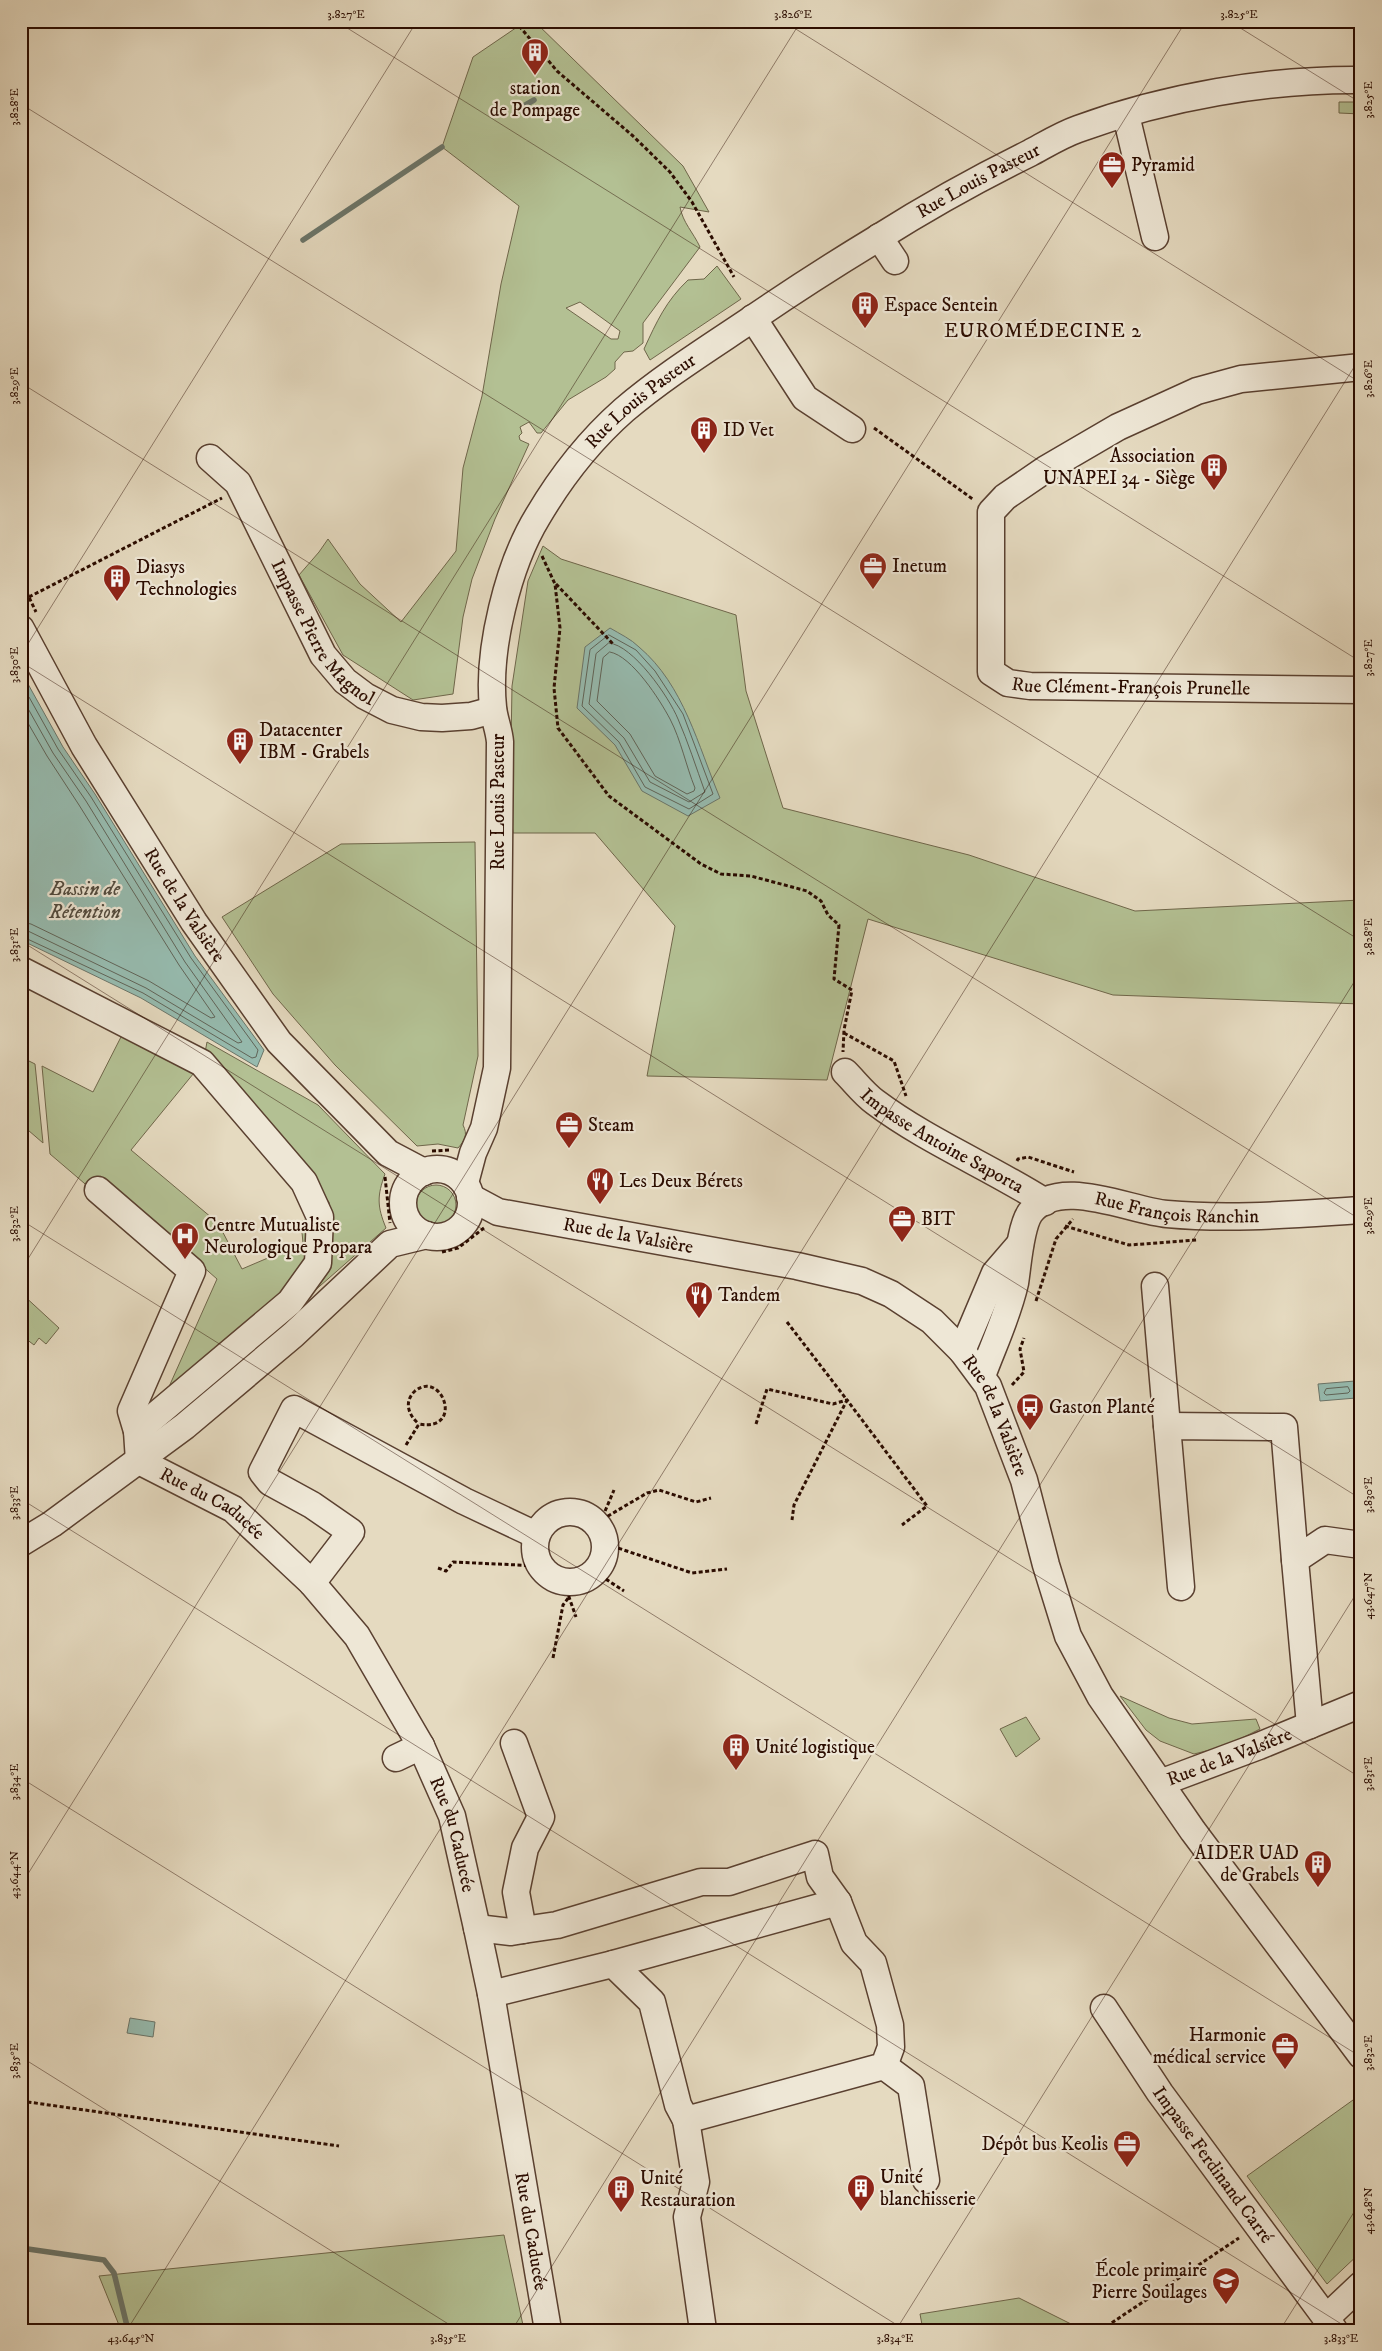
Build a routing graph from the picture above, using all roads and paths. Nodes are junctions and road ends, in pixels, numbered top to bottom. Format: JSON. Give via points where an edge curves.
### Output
{"nodes":[{"id":1,"x":515,"y":21,"type":"edge"},
{"id":2,"x":1361,"y":80,"type":"edge"},
{"id":3,"x":1126,"y":115,"type":"junction"},
{"id":4,"x":1155,"y":236,"type":"dead end"},
{"id":5,"x":879,"y":237,"type":"junction"},
{"id":6,"x":895,"y":261,"type":"dead end"},
{"id":7,"x":734,"y":277,"type":"dead end"},
{"id":8,"x":753,"y":318,"type":"junction"},
{"id":9,"x":1361,"y":366,"type":"edge"},
{"id":10,"x":852,"y":430,"type":"dead end"},
{"id":11,"x":210,"y":458,"type":"dead end"},
{"id":12,"x":240,"y":489,"type":"junction"},
{"id":13,"x":541,"y":554,"type":"dead end"},
{"id":14,"x":21,"y":580,"type":"edge"},
{"id":15,"x":555,"y":584,"type":"junction"},
{"id":16,"x":29,"y":597,"type":"junction"},
{"id":17,"x":29,"y":622,"type":"edge"},
{"id":18,"x":614,"y":646,"type":"dead end"},
{"id":19,"x":1361,"y":690,"type":"edge"},
{"id":20,"x":493,"y":710,"type":"junction"},
{"id":21,"x":21,"y":970,"type":"edge"},
{"id":22,"x":844,"y":1033,"type":"junction"},
{"id":23,"x":845,"y":1072,"type":"joint"},
{"id":24,"x":908,"y":1102,"type":"dead end"},
{"id":25,"x":388,"y":1153,"type":"junction"},
{"id":26,"x":473,"y":1153,"type":"junction"},
{"id":27,"x":428,"y":1164,"type":"junction"},
{"id":28,"x":1015,"y":1164,"type":"dead end"},
{"id":29,"x":1080,"y":1174,"type":"dead end"},
{"id":30,"x":98,"y":1190,"type":"dead end"},
{"id":31,"x":468,"y":1190,"type":"junction"},
{"id":32,"x":404,"y":1200,"type":"junction"},
{"id":33,"x":1045,"y":1202,"type":"junction"},
{"id":34,"x":1361,"y":1210,"type":"edge"},
{"id":35,"x":498,"y":1212,"type":"junction"},
{"id":36,"x":462,"y":1225,"type":"junction"},
{"id":37,"x":1065,"y":1226,"type":"dead end"},
{"id":38,"x":390,"y":1244,"type":"junction"},
{"id":39,"x":430,"y":1244,"type":"junction"},
{"id":40,"x":1020,"y":1244,"type":"junction"},
{"id":41,"x":1155,"y":1286,"type":"dead end"},
{"id":42,"x":1035,"y":1303,"type":"dead end"},
{"id":43,"x":787,"y":1322,"type":"dead end"},
{"id":44,"x":1026,"y":1331,"type":"dead end"},
{"id":45,"x":1020,"y":1349,"type":"dead end"},
{"id":46,"x":962,"y":1351,"type":"junction"},
{"id":47,"x":982,"y":1376,"type":"junction"},
{"id":48,"x":846,"y":1400,"type":"junction"},
{"id":49,"x":419,"y":1424,"type":"junction"},
{"id":50,"x":756,"y":1424,"type":"dead end"},
{"id":51,"x":1167,"y":1426,"type":"junction"},
{"id":52,"x":137,"y":1431,"type":"junction"},
{"id":53,"x":139,"y":1461,"type":"junction"},
{"id":54,"x":396,"y":1463,"type":"junction"},
{"id":55,"x":614,"y":1490,"type":"dead end"},
{"id":56,"x":711,"y":1498,"type":"dead end"},
{"id":57,"x":792,"y":1520,"type":"dead end"},
{"id":58,"x":902,"y":1525,"type":"dead end"},
{"id":59,"x":536,"y":1535,"type":"junction"},
{"id":60,"x":602,"y":1535,"type":"junction"},
{"id":61,"x":21,"y":1543,"type":"edge"},
{"id":62,"x":1361,"y":1545,"type":"edge"},
{"id":63,"x":1295,"y":1560,"type":"junction"},
{"id":64,"x":540,"y":1566,"type":"junction"},
{"id":65,"x":438,"y":1568,"type":"dead end"},
{"id":66,"x":727,"y":1569,"type":"dead end"},
{"id":67,"x":595,"y":1572,"type":"junction"},
{"id":68,"x":312,"y":1583,"type":"junction"},
{"id":69,"x":1181,"y":1587,"type":"dead end"},
{"id":70,"x":569,"y":1590,"type":"junction"},
{"id":71,"x":624,"y":1591,"type":"dead end"},
{"id":72,"x":576,"y":1617,"type":"dead end"},
{"id":73,"x":553,"y":1658,"type":"dead end"},
{"id":74,"x":1361,"y":1704,"type":"edge"},
{"id":75,"x":1310,"y":1725,"type":"junction"},
{"id":76,"x":514,"y":1743,"type":"dead end"},
{"id":77,"x":420,"y":1746,"type":"junction"},
{"id":78,"x":396,"y":1758,"type":"dead end"},
{"id":79,"x":1160,"y":1783,"type":"junction"},
{"id":80,"x":838,"y":1902,"type":"junction"},
{"id":81,"x":477,"y":1928,"type":"junction"},
{"id":82,"x":522,"y":1930,"type":"junction"},
{"id":83,"x":613,"y":1964,"type":"junction"},
{"id":84,"x":491,"y":1994,"type":"junction"},
{"id":85,"x":1104,"y":2008,"type":"dead end"},
{"id":86,"x":1358,"y":2065,"type":"edge"},
{"id":87,"x":884,"y":2066,"type":"junction"},
{"id":88,"x":1361,"y":2083,"type":"edge"},
{"id":89,"x":21,"y":2101,"type":"edge"},
{"id":90,"x":686,"y":2120,"type":"junction"},
{"id":91,"x":339,"y":2146,"type":"dead end"},
{"id":92,"x":926,"y":2180,"type":"dead end"},
{"id":93,"x":1258,"y":2225,"type":"junction"},
{"id":94,"x":1361,"y":2285,"type":"edge"},
{"id":95,"x":1330,"y":2324,"type":"edge"},
{"id":96,"x":548,"y":2330,"type":"edge"},
{"id":97,"x":703,"y":2330,"type":"edge"},
{"id":98,"x":1101,"y":2330,"type":"edge"}],
"edges":[{"from":1,"to":7,"type":"path","via":[[557,71],[670,172],[692,202]]},
{"from":2,"to":3,"type":"street","name":"Rue Louis Pasteur","via":[[1198,95]]},
{"from":3,"to":4,"type":"street"},
{"from":3,"to":5,"type":"street","name":"Rue Louis Pasteur","via":[[1077,130],[1008,163]]},
{"from":5,"to":6,"type":"street"},
{"from":5,"to":8,"type":"street","name":"Rue Louis Pasteur"},
{"from":8,"to":10,"type":"street","via":[[805,398]]},
{"from":8,"to":20,"type":"street","name":"Rue Louis Pasteur","via":[[625,409],[568,470],[537,518],[518,556],[502,610],[493,667]]},
{"from":9,"to":19,"type":"street","name":"Rue Clément-François Prunelle","via":[[1241,379],[1197,391],[1118,427],[1005,497],[991,512],[990,654],[990,672],[1008,683],[1030,686]]},
{"from":11,"to":12,"type":"street","name":"Impasse Pierre Magnol","via":[[238,483]]},
{"from":12,"to":16,"type":"path"},
{"from":12,"to":20,"type":"street","name":"Impasse Pierre Magnol","via":[[323,655],[345,681],[392,710],[421,717],[471,716]]},
{"from":13,"to":15,"type":"path"},
{"from":14,"to":16,"type":"path"},
{"from":15,"to":18,"type":"path"},
{"from":15,"to":22,"type":"path","via":[[560,628],[554,688],[558,728],[610,796],[701,864],[721,874],[750,876],[807,892],[821,901],[828,915],[839,925],[834,980],[852,990]]},
{"from":16,"to":17,"type":"path"},
{"from":17,"to":25,"type":"street","name":"Rue de la Valsière","via":[[84,746],[194,922],[279,1042]]},
{"from":20,"to":26,"type":"street","name":"Rue Louis Pasteur","via":[[500,742],[497,1068],[484,1128]]},
{"from":21,"to":52,"type":"street","via":[[202,1063],[304,1182],[320,1217],[318,1263],[290,1302]]},
{"from":22,"to":23,"type":"path"},
{"from":22,"to":24,"type":"path","via":[[894,1061]]},
{"from":23,"to":33,"type":"street","name":"Impasse Antoine Saporta","via":[[874,1101],[917,1129],[1005,1176]]},
{"from":25,"to":27,"type":"street","name":"Rue de la Valsière"},
{"from":25,"to":32,"type":"street","name":"Rue de la Valsière"},
{"from":25,"to":38,"type":"path","via":[[383,1167],[389,1205]]},
{"from":26,"to":27,"type":"street"},
{"from":26,"to":27,"type":"path","via":[[459,1154],[451,1150]]},
{"from":26,"to":31,"type":"street","name":"Rue Louis Pasteur"},
{"from":27,"to":31,"type":"street","via":[[451,1172]]},
{"from":27,"to":32,"type":"street","via":[[409,1183]]},
{"from":28,"to":29,"type":"path","via":[[1018,1158],[1028,1157]]},
{"from":30,"to":52,"type":"street","via":[[192,1271],[131,1411]]},
{"from":31,"to":35,"type":"street","name":"Rue de la Valsière"},
{"from":31,"to":36,"type":"street","via":[[468,1217]]},
{"from":32,"to":38,"type":"street","name":"Rue du Caducée"},
{"from":32,"to":39,"type":"street","via":[[411,1226]]},
{"from":33,"to":34,"type":"street","name":"Rue François Ranchin","via":[[1064,1195],[1166,1214],[1259,1216]]},
{"from":33,"to":40,"type":"street","name":"Rue François Ranchin","via":[[1030,1213]]},
{"from":35,"to":36,"type":"street"},
{"from":35,"to":39,"type":"path","via":[[496,1223],[476,1233],[458,1248]]},
{"from":35,"to":46,"type":"street","name":"Rue de la Valsière","via":[[798,1266],[862,1281],[891,1294],[932,1321]]},
{"from":36,"to":39,"type":"street"},
{"from":37,"to":42,"type":"path","via":[[1056,1239]]},
{"from":38,"to":39,"type":"street"},
{"from":38,"to":53,"type":"street","name":"Rue du Caducée","via":[[293,1335]]},
{"from":40,"to":46,"type":"street","name":"Rue François Ranchin","via":[[995,1273]]},
{"from":40,"to":47,"type":"street","name":"Rue François Ranchin","via":[[1015,1284]]},
{"from":41,"to":51,"type":"street"},
{"from":43,"to":48,"type":"path"},
{"from":44,"to":45,"type":"path"},
{"from":46,"to":47,"type":"street","name":"Rue de la Valsière"},
{"from":47,"to":79,"type":"street","name":"Rue de la Valsière","via":[[1024,1480],[1068,1636],[1100,1696]]},
{"from":48,"to":50,"type":"path","via":[[833,1404],[768,1389]]},
{"from":48,"to":57,"type":"path","via":[[794,1505]]},
{"from":48,"to":58,"type":"path","via":[[927,1506]]},
{"from":49,"to":49,"type":"path","via":[[429,1426],[444,1415],[443,1395],[435,1389],[425,1387],[409,1398],[411,1418]]},
{"from":49,"to":54,"type":"path"},
{"from":51,"to":63,"type":"street","name":"Rue de la Valsière","via":[[1284,1427]]},
{"from":51,"to":69,"type":"street"},
{"from":52,"to":53,"type":"street"},
{"from":53,"to":61,"type":"street","name":"Rue du Caducée"},
{"from":53,"to":68,"type":"street","name":"Rue du Caducée","via":[[233,1509]]},
{"from":54,"to":59,"type":"street","via":[[464,1501]]},
{"from":54,"to":68,"type":"street","via":[[294,1409],[262,1472],[270,1482],[351,1532]]},
{"from":55,"to":60,"type":"path"},
{"from":56,"to":60,"type":"path","via":[[696,1502],[659,1490],[647,1493],[608,1516]]},
{"from":59,"to":60,"type":"street","via":[[542,1525],[559,1513],[581,1513],[591,1518]]},
{"from":59,"to":64,"type":"street","via":[[536,1556]]},
{"from":60,"to":66,"type":"path","via":[[692,1573]]},
{"from":60,"to":67,"type":"street","via":[[603,1559]]},
{"from":62,"to":63,"type":"street","via":[[1325,1540]]},
{"from":63,"to":75,"type":"street","name":"Rue de la Valsière"},
{"from":64,"to":65,"type":"path","via":[[453,1562],[446,1571]]},
{"from":64,"to":70,"type":"street"},
{"from":67,"to":70,"type":"street"},
{"from":67,"to":71,"type":"path"},
{"from":68,"to":77,"type":"street","name":"Rue du Caducée","via":[[357,1636]]},
{"from":70,"to":72,"type":"path"},
{"from":70,"to":73,"type":"path"},
{"from":74,"to":75,"type":"street","name":"Rue de la Valsière"},
{"from":75,"to":79,"type":"street","name":"Rue de la Valsière"},
{"from":76,"to":82,"type":"street","via":[[541,1817],[526,1848],[516,1892]]},
{"from":77,"to":78,"type":"street"},
{"from":77,"to":81,"type":"street","name":"Rue du Caducée","via":[[452,1816]]},
{"from":79,"to":86,"type":"street"},
{"from":80,"to":82,"type":"street","via":[[820,1877],[815,1854],[729,1882],[701,1882],[557,1925]]},
{"from":80,"to":83,"type":"street"},
{"from":80,"to":87,"type":"street","via":[[854,1943],[874,1963],[890,2025],[890,2047]]},
{"from":81,"to":82,"type":"street"},
{"from":81,"to":84,"type":"street","name":"Rue du Caducée"},
{"from":83,"to":84,"type":"street"},
{"from":83,"to":90,"type":"street","via":[[652,2002],[678,2105]]},
{"from":84,"to":96,"type":"street","name":"Rue du Caducée"},
{"from":85,"to":93,"type":"street","name":"Impasse Ferdinand Carré","via":[[1160,2093]]},
{"from":86,"to":88,"type":"path"},
{"from":87,"to":90,"type":"street"},
{"from":87,"to":92,"type":"street","via":[[911,2086]]},
{"from":89,"to":91,"type":"path"},
{"from":90,"to":97,"type":"street","via":[[696,2182],[687,2217]]},
{"from":93,"to":95,"type":"street","name":"Impasse Ferdinand Carré"},
{"from":93,"to":98,"type":"path"},
{"from":94,"to":95,"type":"street"}]}
